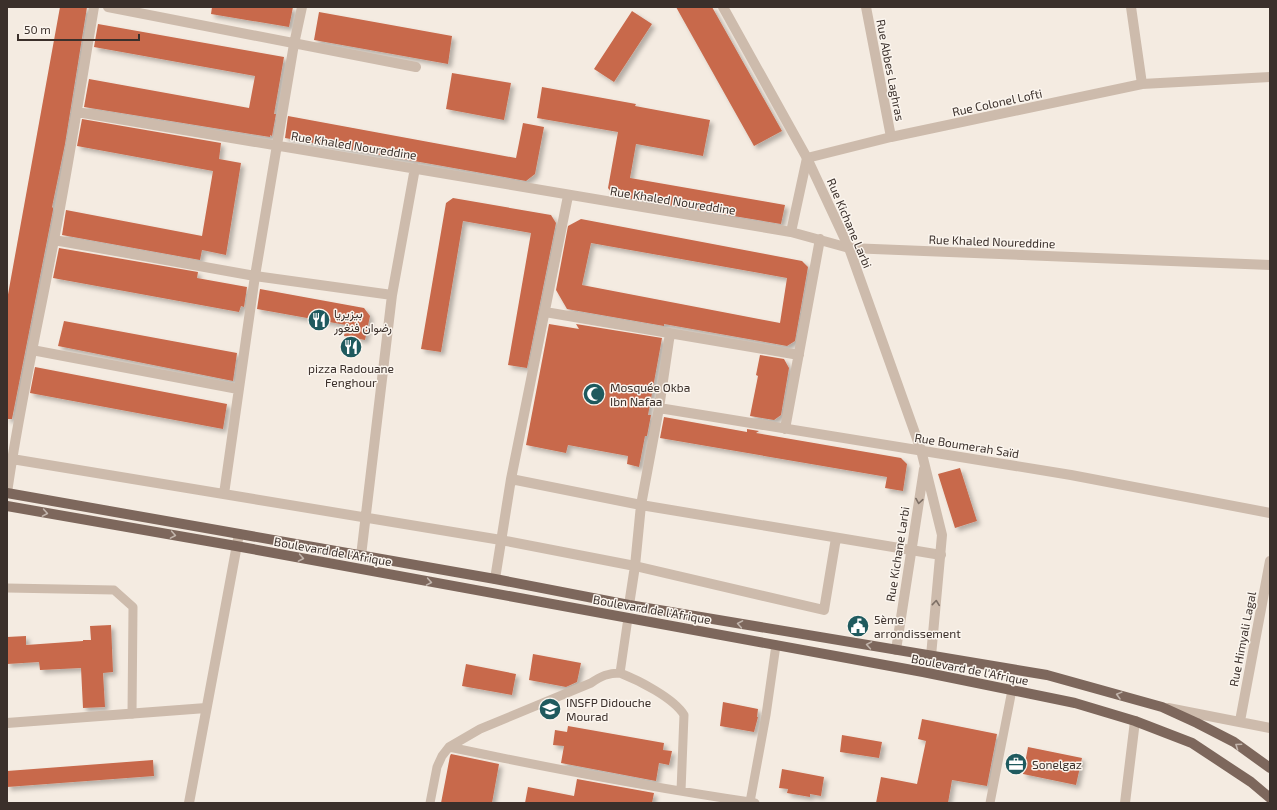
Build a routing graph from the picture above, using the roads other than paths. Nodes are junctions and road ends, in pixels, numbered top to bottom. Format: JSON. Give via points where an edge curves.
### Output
{"nodes":[{"id":1,"x":94,"y":7,"type":"edge"},
{"id":2,"x":108,"y":7,"type":"edge"},
{"id":3,"x":302,"y":7,"type":"edge"},
{"id":4,"x":723,"y":7,"type":"edge"},
{"id":5,"x":866,"y":7,"type":"edge"},
{"id":6,"x":1131,"y":7,"type":"edge"},
{"id":7,"x":294,"y":44,"type":"junction"},
{"id":8,"x":416,"y":67,"type":"dead end"},
{"id":9,"x":1270,"y":77,"type":"edge"},
{"id":10,"x":1142,"y":84,"type":"junction"},
{"id":11,"x":77,"y":112,"type":"junction"},
{"id":12,"x":891,"y":137,"type":"junction"},
{"id":13,"x":276,"y":146,"type":"junction"},
{"id":14,"x":807,"y":158,"type":"junction"},
{"id":15,"x":415,"y":168,"type":"junction"},
{"id":16,"x":568,"y":196,"type":"junction"},
{"id":17,"x":791,"y":232,"type":"junction"},
{"id":18,"x":820,"y":239,"type":"junction"},
{"id":19,"x":54,"y":240,"type":"junction"},
{"id":20,"x":849,"y":248,"type":"junction"},
{"id":21,"x":1270,"y":265,"type":"edge"},
{"id":22,"x":255,"y":276,"type":"junction"},
{"id":23,"x":392,"y":295,"type":"junction"},
{"id":24,"x":545,"y":312,"type":"junction"},
{"id":25,"x":670,"y":333,"type":"junction"},
{"id":26,"x":32,"y":350,"type":"junction"},
{"id":27,"x":799,"y":355,"type":"junction"},
{"id":28,"x":238,"y":389,"type":"junction"},
{"id":29,"x":659,"y":408,"type":"junction"},
{"id":30,"x":785,"y":429,"type":"junction"},
{"id":31,"x":921,"y":450,"type":"junction"},
{"id":32,"x":12,"y":459,"type":"junction"},
{"id":33,"x":925,"y":463,"type":"junction"},
{"id":34,"x":512,"y":479,"type":"junction"},
{"id":35,"x":7,"y":493,"type":"edge"},
{"id":36,"x":224,"y":494,"type":"junction"},
{"id":37,"x":641,"y":504,"type":"junction"},
{"id":38,"x":7,"y":506,"type":"edge"},
{"id":39,"x":1270,"y":513,"type":"edge"},
{"id":40,"x":366,"y":517,"type":"junction"},
{"id":41,"x":239,"y":534,"type":"junction"},
{"id":42,"x":836,"y":538,"type":"junction"},
{"id":43,"x":501,"y":540,"type":"junction"},
{"id":44,"x":236,"y":546,"type":"junction"},
{"id":45,"x":911,"y":549,"type":"junction"},
{"id":46,"x":941,"y":555,"type":"junction"},
{"id":47,"x":361,"y":556,"type":"junction"},
{"id":48,"x":1270,"y":561,"type":"edge"},
{"id":49,"x":635,"y":566,"type":"junction"},
{"id":50,"x":496,"y":580,"type":"junction"},
{"id":51,"x":7,"y":588,"type":"edge"},
{"id":52,"x":628,"y":605,"type":"junction"},
{"id":53,"x":628,"y":618,"type":"junction"},
{"id":54,"x":776,"y":645,"type":"junction"},
{"id":55,"x":896,"y":650,"type":"junction"},
{"id":56,"x":931,"y":656,"type":"junction"},
{"id":57,"x":620,"y":673,"type":"junction"},
{"id":58,"x":1012,"y":690,"type":"junction"},
{"id":59,"x":1162,"y":707,"type":"junction"},
{"id":60,"x":206,"y":708,"type":"junction"},
{"id":61,"x":132,"y":714,"type":"junction"},
{"id":62,"x":1135,"y":721,"type":"junction"},
{"id":63,"x":1240,"y":721,"type":"junction"},
{"id":64,"x":7,"y":724,"type":"edge"},
{"id":65,"x":1270,"y":728,"type":"edge"},
{"id":66,"x":449,"y":746,"type":"junction"},
{"id":67,"x":1270,"y":768,"type":"edge"},
{"id":68,"x":681,"y":791,"type":"junction"},
{"id":69,"x":1270,"y":798,"type":"edge"},
{"id":70,"x":753,"y":802,"type":"edge"},
{"id":71,"x":188,"y":803,"type":"edge"},
{"id":72,"x":430,"y":803,"type":"edge"},
{"id":73,"x":990,"y":803,"type":"edge"},
{"id":74,"x":1125,"y":803,"type":"edge"}],
"edges":[{"from":1,"to":11,"type":"street"},
{"from":2,"to":7,"type":"street"},
{"from":3,"to":7,"type":"street"},
{"from":4,"to":14,"type":"street","name":"Rue Kichane Larbi"},
{"from":5,"to":12,"type":"street","name":"Rue Abbes Laghras"},
{"from":6,"to":10,"type":"street"},
{"from":7,"to":8,"type":"street"},
{"from":7,"to":13,"type":"street"},
{"from":9,"to":10,"type":"street","name":"Rue Colonel Lofti"},
{"from":10,"to":12,"type":"street","name":"Rue Colonel Lofti"},
{"from":11,"to":13,"type":"street","name":"Rue Khaled Noureddine"},
{"from":11,"to":19,"type":"street"},
{"from":12,"to":14,"type":"street","name":"Rue Colonel Lofti"},
{"from":13,"to":15,"type":"street","name":"Rue Khaled Noureddine"},
{"from":13,"to":22,"type":"street"},
{"from":14,"to":17,"type":"street"},
{"from":14,"to":20,"type":"street","name":"Rue Kichane Larbi"},
{"from":15,"to":16,"type":"street","name":"Rue Khaled Noureddine"},
{"from":15,"to":23,"type":"street"},
{"from":16,"to":17,"type":"street","name":"Rue Khaled Noureddine"},
{"from":16,"to":24,"type":"street"},
{"from":17,"to":18,"type":"street","name":"Rue Khaled Noureddine"},
{"from":18,"to":20,"type":"street","name":"Rue Khaled Noureddine"},
{"from":18,"to":27,"type":"street"},
{"from":19,"to":22,"type":"street"},
{"from":19,"to":26,"type":"street"},
{"from":20,"to":21,"type":"street","name":"Rue Khaled Noureddine"},
{"from":20,"to":31,"type":"street","name":"Rue Kichane Larbi"},
{"from":22,"to":23,"type":"street"},
{"from":22,"to":28,"type":"street"},
{"from":23,"to":40,"type":"street"},
{"from":24,"to":25,"type":"street"},
{"from":24,"to":34,"type":"street"},
{"from":25,"to":27,"type":"street"},
{"from":25,"to":29,"type":"street"},
{"from":26,"to":28,"type":"street"},
{"from":26,"to":32,"type":"street"},
{"from":27,"to":30,"type":"street"},
{"from":28,"to":36,"type":"street"},
{"from":29,"to":30,"type":"street","name":"Rue Boumerah Saïd"},
{"from":29,"to":37,"type":"street"},
{"from":30,"to":31,"type":"street","name":"Rue Boumerah Saïd"},
{"from":31,"to":33,"type":"street","name":"Rue Kichane Larbi"},
{"from":31,"to":39,"type":"street","name":"Rue Boumerah Saïd","via":[[1071,475]]},
{"from":32,"to":35,"type":"street"},
{"from":32,"to":36,"type":"street"},
{"from":33,"to":45,"type":"street","name":"Rue Kichane Larbi","one_way":true},
{"from":33,"to":46,"type":"street","name":"Rue Kichane Larbi","via":[[942,535]]},
{"from":34,"to":37,"type":"street"},
{"from":34,"to":43,"type":"street"},
{"from":35,"to":41,"type":"main road","name":"Boulevard de l'Afrique"},
{"from":36,"to":40,"type":"street"},
{"from":37,"to":42,"type":"street"},
{"from":37,"to":49,"type":"street"},
{"from":38,"to":44,"type":"main road","name":"Boulevard de l'Afrique","one_way":true},
{"from":40,"to":43,"type":"street"},
{"from":40,"to":47,"type":"street"},
{"from":41,"to":44,"type":"street"},
{"from":41,"to":47,"type":"main road","name":"Boulevard de l'Afrique"},
{"from":42,"to":45,"type":"street"},
{"from":42,"to":49,"type":"street","via":[[824,610]]},
{"from":43,"to":49,"type":"street"},
{"from":43,"to":50,"type":"street"},
{"from":44,"to":53,"type":"main road","name":"Boulevard de l'Afrique","one_way":true},
{"from":44,"to":60,"type":"street"},
{"from":45,"to":46,"type":"street"},
{"from":45,"to":55,"type":"street","name":"Rue Kichane Larbi"},
{"from":56,"to":46,"type":"street","name":"Rue Kichane Larbi","one_way":true},
{"from":47,"to":50,"type":"main road","name":"Boulevard de l'Afrique"},
{"from":48,"to":63,"type":"street","name":"Rue Himyali Lagal"},
{"from":49,"to":52,"type":"street"},
{"from":50,"to":52,"type":"main road","name":"Boulevard de l'Afrique"},
{"from":51,"to":61,"type":"lane","via":[[114,590],[132,607]]},
{"from":55,"to":52,"type":"main road","name":"Boulevard de l'Afrique","one_way":true},
{"from":53,"to":54,"type":"main road","name":"Boulevard de l'Afrique"},
{"from":53,"to":57,"type":"lane"},
{"from":54,"to":58,"type":"main road","name":"Boulevard de l'Afrique"},
{"from":54,"to":70,"type":"lane"},
{"from":55,"to":56,"type":"main road","name":"Boulevard de l'Afrique"},
{"from":59,"to":56,"type":"main road","name":"Boulevard de l'Afrique","one_way":true,"via":[[1048,675]]},
{"from":57,"to":66,"type":"lane","via":[[601,676],[591,683],[480,729]]},
{"from":57,"to":68,"type":"lane","via":[[660,694],[684,715]]},
{"from":58,"to":62,"type":"main road","name":"Boulevard de l'Afrique","via":[[1075,703]]},
{"from":58,"to":73,"type":"lane"},
{"from":59,"to":63,"type":"street"},
{"from":67,"to":59,"type":"main road","name":"Boulevard de l'Afrique","one_way":true,"via":[[1234,742]]},
{"from":60,"to":61,"type":"street"},
{"from":60,"to":71,"type":"street"},
{"from":61,"to":64,"type":"street"},
{"from":62,"to":69,"type":"main road","name":"Boulevard de l'Afrique","via":[[1192,744],[1251,782]]},
{"from":62,"to":74,"type":"street"},
{"from":63,"to":65,"type":"street"},
{"from":66,"to":68,"type":"lane","via":[[525,763]]},
{"from":66,"to":72,"type":"lane","via":[[437,766]]},
{"from":68,"to":70,"type":"lane"}]}
